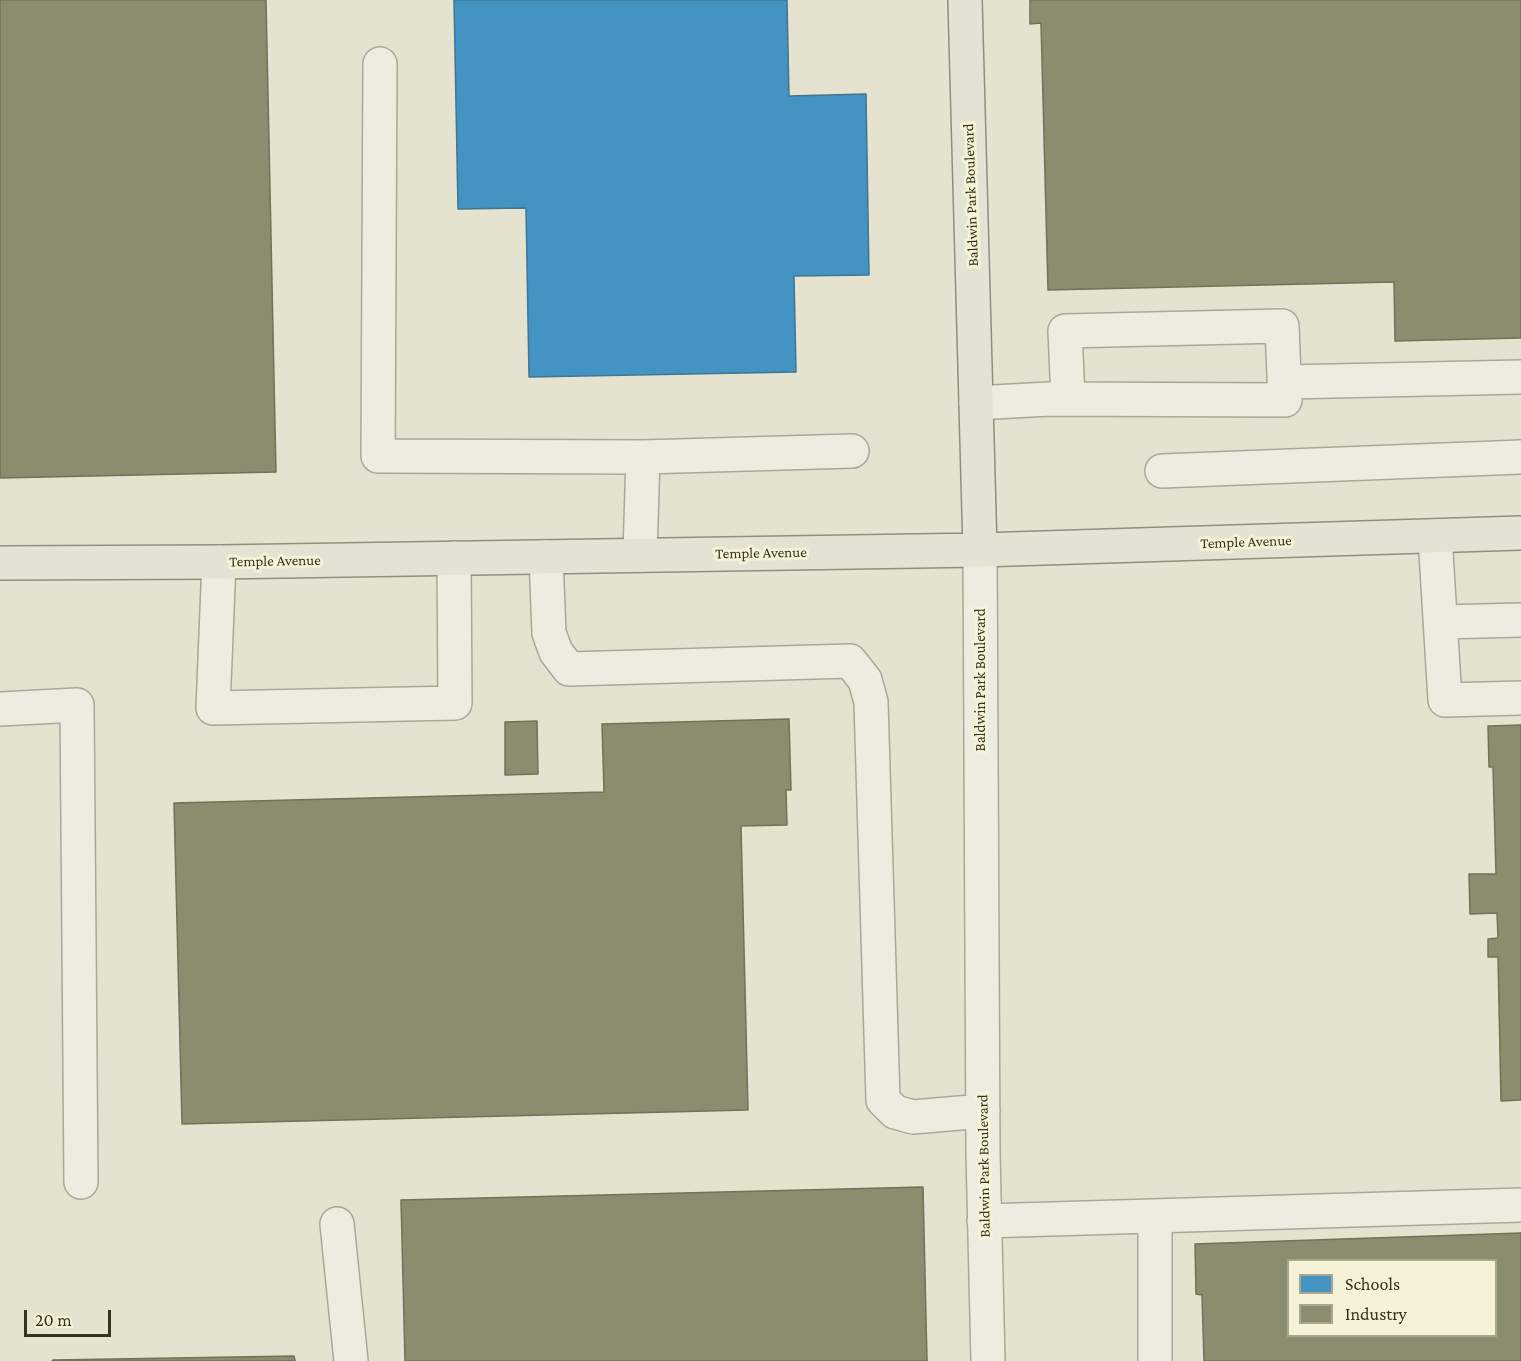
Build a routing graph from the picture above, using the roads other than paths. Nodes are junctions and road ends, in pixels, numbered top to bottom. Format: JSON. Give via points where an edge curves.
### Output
{"nodes":[{"id":1,"x":965,"y":0,"type":"edge"},
{"id":2,"x":380,"y":64,"type":"dead end"},
{"id":3,"x":1521,"y":377,"type":"edge"},
{"id":4,"x":1286,"y":382,"type":"junction"},
{"id":5,"x":1068,"y":399,"type":"junction"},
{"id":6,"x":976,"y":403,"type":"junction"},
{"id":7,"x":852,"y":451,"type":"dead end"},
{"id":8,"x":1521,"y":456,"type":"edge"},
{"id":9,"x":643,"y":457,"type":"junction"},
{"id":10,"x":1162,"y":471,"type":"dead end"},
{"id":11,"x":1521,"y":533,"type":"edge"},
{"id":12,"x":1436,"y":536,"type":"junction"},
{"id":13,"x":980,"y":550,"type":"junction"},
{"id":14,"x":640,"y":555,"type":"junction"},
{"id":15,"x":546,"y":556,"type":"junction"},
{"id":16,"x":454,"y":558,"type":"junction"},
{"id":17,"x":219,"y":562,"type":"junction"},
{"id":18,"x":0,"y":569,"type":"edge"},
{"id":19,"x":1521,"y":620,"type":"edge"},
{"id":20,"x":1441,"y":622,"type":"junction"},
{"id":21,"x":1521,"y":698,"type":"edge"},
{"id":22,"x":0,"y":709,"type":"edge"},
{"id":23,"x":982,"y":1111,"type":"junction"},
{"id":24,"x":81,"y":1182,"type":"dead end"},
{"id":25,"x":1521,"y":1205,"type":"edge"},
{"id":26,"x":1155,"y":1216,"type":"junction"},
{"id":27,"x":984,"y":1221,"type":"junction"},
{"id":28,"x":337,"y":1224,"type":"dead end"},
{"id":29,"x":351,"y":1361,"type":"edge"},
{"id":30,"x":988,"y":1361,"type":"edge"},
{"id":31,"x":1155,"y":1361,"type":"edge"}],
"edges":[{"from":1,"to":6,"type":"main road","name":"Baldwin Park Boulevard"},
{"from":2,"to":9,"type":"street","via":[[378,456]]},
{"from":3,"to":4,"type":"street"},
{"from":4,"to":5,"type":"street","via":[[1285,400]]},
{"from":4,"to":5,"type":"street","via":[[1282,326],[1065,331]]},
{"from":5,"to":6,"type":"street"},
{"from":6,"to":13,"type":"main road","name":"Baldwin Park Boulevard"},
{"from":7,"to":9,"type":"street"},
{"from":8,"to":10,"type":"street"},
{"from":9,"to":14,"type":"street"},
{"from":11,"to":12,"type":"main road","name":"Temple Avenue"},
{"from":12,"to":13,"type":"main road","name":"Temple Avenue"},
{"from":12,"to":20,"type":"street"},
{"from":13,"to":14,"type":"main road","name":"Temple Avenue"},
{"from":13,"to":23,"type":"street","name":"Baldwin Park Boulevard"},
{"from":14,"to":15,"type":"main road","name":"Temple Avenue"},
{"from":15,"to":16,"type":"main road","name":"Temple Avenue"},
{"from":15,"to":23,"type":"street","via":[[549,633],[556,652],[569,669],[850,661],[865,680],[872,702],[883,1100],[896,1112],[913,1117]]},
{"from":16,"to":17,"type":"main road","name":"Temple Avenue"},
{"from":16,"to":17,"type":"street","via":[[455,704],[213,708]]},
{"from":17,"to":18,"type":"main road","name":"Temple Avenue"},
{"from":19,"to":20,"type":"street"},
{"from":20,"to":21,"type":"street","via":[[1445,700]]},
{"from":22,"to":24,"type":"street","via":[[77,705]]},
{"from":23,"to":27,"type":"street","name":"Baldwin Park Boulevard"},
{"from":25,"to":26,"type":"street"},
{"from":26,"to":27,"type":"street"},
{"from":26,"to":31,"type":"street"},
{"from":27,"to":30,"type":"street","name":"Baldwin Park Boulevard"},
{"from":28,"to":29,"type":"street"}]}
